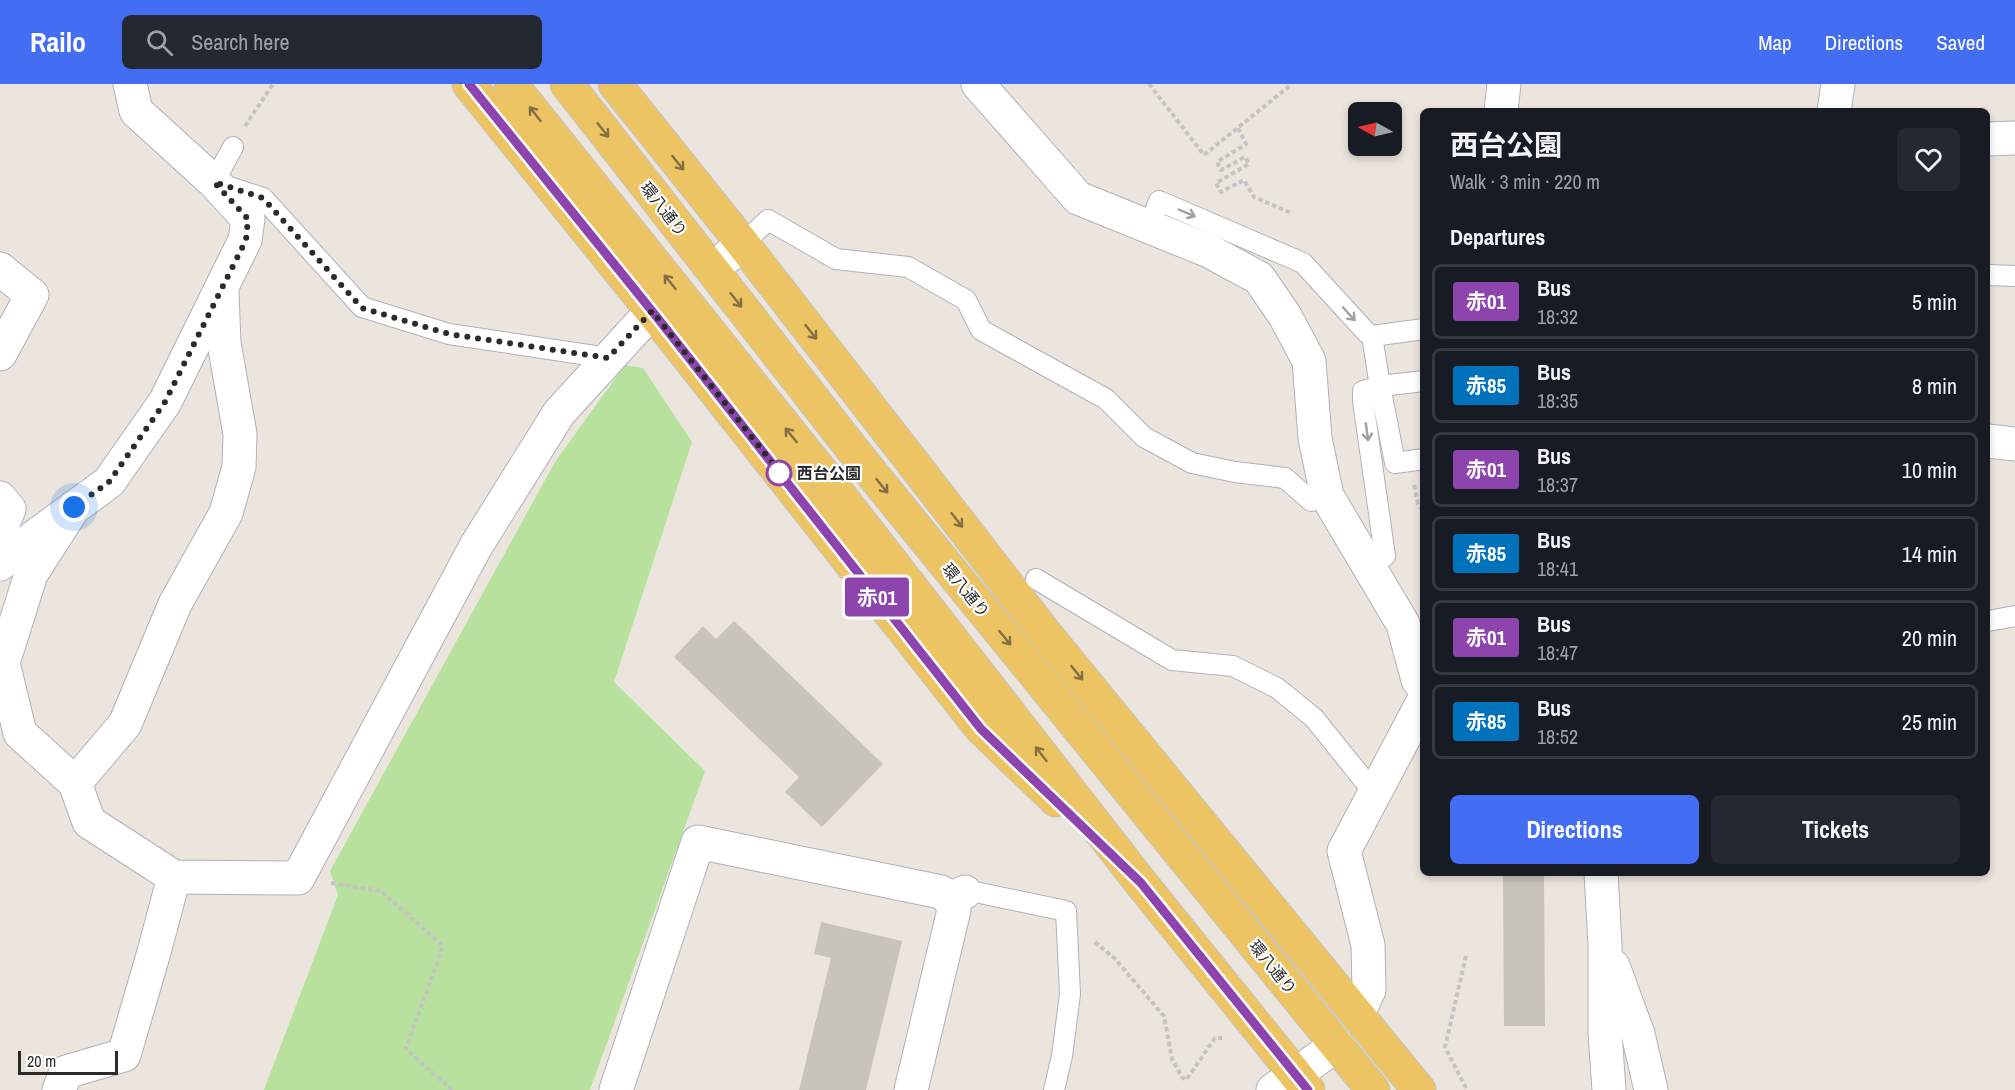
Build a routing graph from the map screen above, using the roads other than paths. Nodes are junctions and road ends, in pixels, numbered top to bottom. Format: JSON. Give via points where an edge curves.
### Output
{"nodes":[{"id":1,"x":130,"y":84,"type":"edge"},
{"id":2,"x":469,"y":84,"type":"edge"},
{"id":3,"x":512,"y":84,"type":"edge"},
{"id":4,"x":567,"y":84,"type":"edge"},
{"id":5,"x":615,"y":84,"type":"edge"},
{"id":6,"x":978,"y":84,"type":"edge"},
{"id":7,"x":1504,"y":84,"type":"edge"},
{"id":8,"x":1838,"y":84,"type":"edge"},
{"id":9,"x":1501,"y":108,"type":"edge"},
{"id":10,"x":1834,"y":108,"type":"edge"},
{"id":11,"x":2015,"y":138,"type":"edge"},
{"id":12,"x":1990,"y":139,"type":"edge"},
{"id":13,"x":233,"y":147,"type":"road end"},
{"id":14,"x":214,"y":182,"type":"junction"},
{"id":15,"x":1149,"y":227,"type":"junction"},
{"id":16,"x":735,"y":251,"type":"junction"},
{"id":17,"x":0,"y":269,"type":"edge"},
{"id":18,"x":1990,"y":275,"type":"edge"},
{"id":19,"x":2015,"y":276,"type":"edge"},
{"id":20,"x":222,"y":291,"type":"junction"},
{"id":21,"x":652,"y":311,"type":"junction"},
{"id":22,"x":1420,"y":330,"type":"edge"},
{"id":23,"x":1372,"y":336,"type":"junction"},
{"id":24,"x":0,"y":354,"type":"edge"},
{"id":25,"x":608,"y":358,"type":"junction"},
{"id":26,"x":1420,"y":382,"type":"edge"},
{"id":27,"x":1380,"y":387,"type":"junction"},
{"id":28,"x":1990,"y":441,"type":"edge"},
{"id":29,"x":2015,"y":444,"type":"edge"},
{"id":30,"x":1418,"y":468,"type":"edge"},
{"id":31,"x":1327,"y":496,"type":"junction"},
{"id":32,"x":0,"y":498,"type":"edge"},
{"id":33,"x":74,"y":507,"type":"junction"},
{"id":34,"x":0,"y":531,"type":"edge"},
{"id":35,"x":0,"y":564,"type":"edge"},
{"id":36,"x":1369,"y":568,"type":"junction"},
{"id":37,"x":1036,"y":579,"type":"dead end"},
{"id":38,"x":2015,"y":616,"type":"edge"},
{"id":39,"x":1990,"y":621,"type":"edge"},
{"id":40,"x":1420,"y":683,"type":"edge"},
{"id":41,"x":1420,"y":708,"type":"edge"},
{"id":42,"x":75,"y":783,"type":"junction"},
{"id":43,"x":1375,"y":794,"type":"junction"},
{"id":44,"x":1601,"y":876,"type":"edge"},
{"id":45,"x":174,"y":877,"type":"junction"},
{"id":46,"x":1141,"y":883,"type":"junction"},
{"id":47,"x":957,"y":896,"type":"junction"},
{"id":48,"x":1605,"y":945,"type":"junction"},
{"id":49,"x":1358,"y":1014,"type":"junction"},
{"id":50,"x":1337,"y":1045,"type":"junction"},
{"id":51,"x":1292,"y":1085,"type":"edge"},
{"id":52,"x":59,"y":1090,"type":"edge"},
{"id":53,"x":616,"y":1090,"type":"edge"},
{"id":54,"x":911,"y":1090,"type":"edge"},
{"id":55,"x":1054,"y":1090,"type":"edge"},
{"id":56,"x":1373,"y":1090,"type":"edge"},
{"id":57,"x":1419,"y":1090,"type":"edge"},
{"id":58,"x":1609,"y":1090,"type":"edge"},
{"id":59,"x":1651,"y":1090,"type":"edge"}],
"edges":[{"from":1,"to":14,"type":"street","via":[[136,111]]},
{"from":2,"to":21,"type":"main road"},
{"from":46,"to":3,"type":"main road","one_way":true,"via":[[823,474]]},
{"from":4,"to":50,"type":"main road","name":"環八通り","one_way":true,"via":[[860,459]]},
{"from":5,"to":16,"type":"main road","one_way":true},
{"from":6,"to":15,"type":"street","via":[[1078,198]]},
{"from":7,"to":9,"type":"street"},
{"from":8,"to":10,"type":"street"},
{"from":11,"to":12,"type":"street"},
{"from":13,"to":14,"type":"lane"},
{"from":14,"to":20,"type":"street","via":[[248,219],[246,240]]},
{"from":14,"to":25,"type":"lane","via":[[263,198],[362,308],[449,334]]},
{"from":15,"to":23,"type":"lane","one_way":true,"via":[[1159,201],[1303,263]]},
{"from":15,"to":31,"type":"street","via":[[1209,251],[1259,278],[1285,316],[1309,361],[1315,438]]},
{"from":16,"to":31,"type":"lane","via":[[768,220],[836,259],[908,267],[966,300],[981,330],[1106,399],[1144,437],[1192,463],[1285,478],[1311,501]]},
{"from":16,"to":49,"type":"main road","one_way":true},
{"from":17,"to":24,"type":"street","via":[[32,295]]},
{"from":18,"to":19,"type":"lane"},
{"from":20,"to":33,"type":"street","via":[[165,402],[109,482]]},
{"from":20,"to":42,"type":"street","via":[[224,343],[240,434],[240,467],[226,513],[175,604],[125,724]]},
{"from":21,"to":25,"type":"street"},
{"from":21,"to":46,"type":"main road","via":[[981,729]]},
{"from":22,"to":23,"type":"lane"},
{"from":23,"to":27,"type":"lane"},
{"from":25,"to":45,"type":"street","via":[[559,413],[476,546],[298,878]]},
{"from":26,"to":27,"type":"lane"},
{"from":27,"to":30,"type":"lane","via":[[1395,463]]},
{"from":27,"to":36,"type":"lane","one_way":true,"via":[[1364,391],[1363,400],[1385,556]]},
{"from":28,"to":29,"type":"street"},
{"from":31,"to":36,"type":"street"},
{"from":32,"to":34,"type":"street","via":[[9,509]]},
{"from":33,"to":35,"type":"street"},
{"from":33,"to":42,"type":"street","via":[[31,574],[3,663],[20,734]]},
{"from":36,"to":40,"type":"street","via":[[1402,624]]},
{"from":37,"to":43,"type":"lane","via":[[1172,660],[1233,666],[1277,688],[1314,718]]},
{"from":38,"to":39,"type":"lane"},
{"from":41,"to":43,"type":"street"},
{"from":42,"to":45,"type":"street","via":[[89,822]]},
{"from":43,"to":49,"type":"street","via":[[1344,851],[1368,945],[1369,990]]},
{"from":44,"to":48,"type":"street"},
{"from":45,"to":52,"type":"street","via":[[124,1055],[66,1072]]},
{"from":46,"to":51,"type":"main road"},
{"from":47,"to":53,"type":"street","via":[[698,842]]},
{"from":47,"to":54,"type":"street"},
{"from":47,"to":55,"type":"lane","via":[[980,893],[1066,911],[1070,994]]},
{"from":48,"to":58,"type":"street"},
{"from":48,"to":59,"type":"street","via":[[1638,1034]]},
{"from":49,"to":57,"type":"main road"},
{"from":50,"to":51,"type":"street"},
{"from":50,"to":56,"type":"main road","name":"環八通り"}]}
